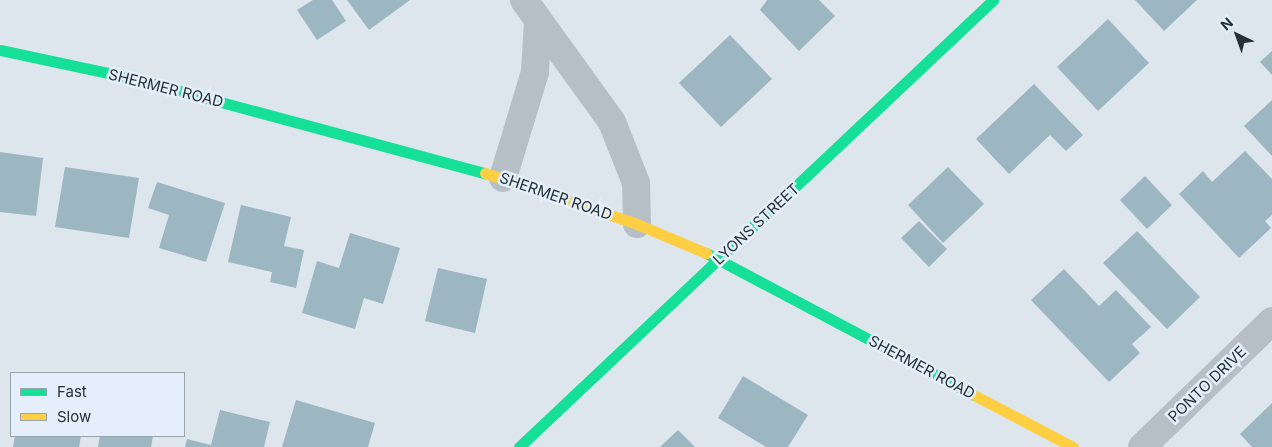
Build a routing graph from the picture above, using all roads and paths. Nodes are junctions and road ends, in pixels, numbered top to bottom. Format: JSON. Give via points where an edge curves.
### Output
{"nodes":[{"id":1,"x":993,"y":0,"type":"edge"},
{"id":2,"x":531,"y":10,"type":"edge"},
{"id":3,"x":0,"y":50,"type":"edge"},
{"id":4,"x":503,"y":178,"type":"junction"},
{"id":5,"x":637,"y":224,"type":"junction"},
{"id":6,"x":719,"y":259,"type":"junction"},
{"id":7,"x":1272,"y":321,"type":"edge"},
{"id":8,"x":519,"y":447,"type":"edge"},
{"id":9,"x":1073,"y":447,"type":"edge"},
{"id":10,"x":1142,"y":447,"type":"edge"}],
"edges":[{"from":1,"to":6,"type":"main road","name":"LYONS STREET"},
{"from":2,"to":4,"type":"street","via":[[535,72]]},
{"from":2,"to":5,"type":"street","via":[[612,122],[636,183]]},
{"from":3,"to":4,"type":"main road","name":"SHERMER ROAD","via":[[132,78]]},
{"from":4,"to":5,"type":"main road","name":"SHERMER ROAD"},
{"from":5,"to":6,"type":"main road","name":"SHERMER ROAD"},
{"from":6,"to":8,"type":"main road","name":"LYONS STREET"},
{"from":6,"to":9,"type":"main road","name":"SHERMER ROAD"},
{"from":7,"to":10,"type":"street","name":"PONTO DRIVE"}]}
